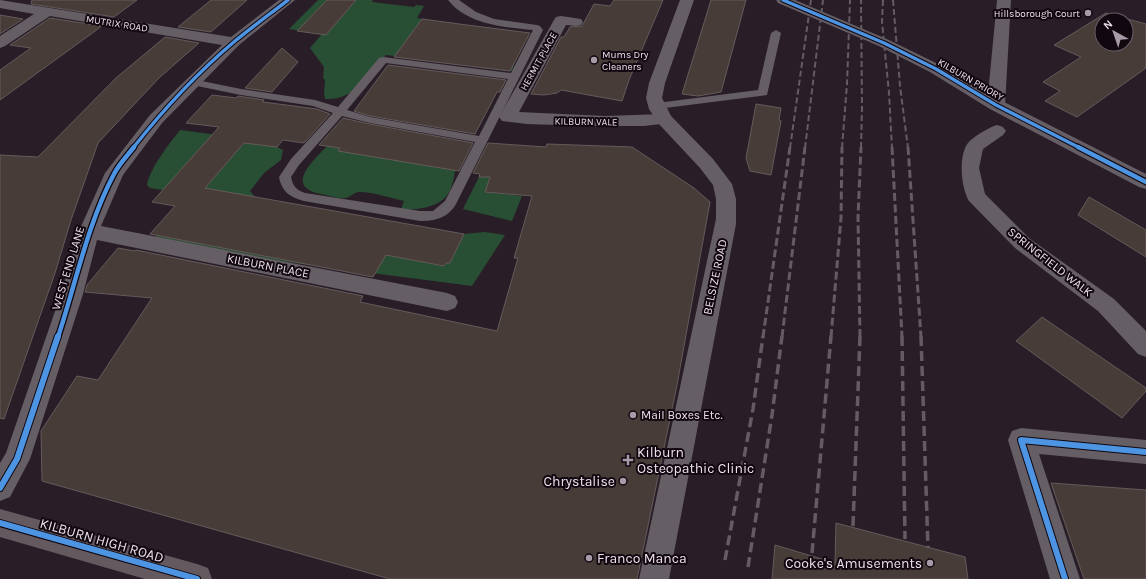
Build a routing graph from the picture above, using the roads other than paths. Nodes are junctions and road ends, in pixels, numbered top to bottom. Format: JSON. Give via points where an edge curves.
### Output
{"nodes":[{"id":1,"x":288,"y":0,"type":"edge"},
{"id":2,"x":453,"y":0,"type":"edge"},
{"id":3,"x":687,"y":0,"type":"edge"},
{"id":4,"x":783,"y":0,"type":"edge"},
{"id":5,"x":1004,"y":0,"type":"edge"},
{"id":6,"x":0,"y":4,"type":"edge"},
{"id":7,"x":47,"y":12,"type":"junction"},
{"id":8,"x":576,"y":22,"type":"dead end"},
{"id":9,"x":776,"y":33,"type":"dead end"},
{"id":10,"x":234,"y":42,"type":"junction"},
{"id":11,"x":0,"y":43,"type":"edge"},
{"id":12,"x":515,"y":77,"type":"junction"},
{"id":13,"x":192,"y":82,"type":"junction"},
{"id":14,"x":996,"y":105,"type":"junction"},
{"id":15,"x":340,"y":112,"type":"junction"},
{"id":16,"x":660,"y":112,"type":"junction"},
{"id":17,"x":508,"y":117,"type":"joint"},
{"id":18,"x":997,"y":131,"type":"dead end"},
{"id":19,"x":483,"y":140,"type":"junction"},
{"id":20,"x":1146,"y":182,"type":"edge"},
{"id":21,"x":89,"y":230,"type":"junction"},
{"id":22,"x":447,"y":302,"type":"dead end"},
{"id":23,"x":1146,"y":347,"type":"edge"},
{"id":24,"x":1146,"y":452,"type":"edge"},
{"id":25,"x":0,"y":488,"type":"edge"},
{"id":26,"x":0,"y":522,"type":"edge"},
{"id":27,"x":197,"y":579,"type":"edge"},
{"id":28,"x":654,"y":579,"type":"edge"},
{"id":29,"x":1065,"y":579,"type":"edge"}],
"edges":[{"from":1,"to":10,"type":"street","name":"WEST END LANE"},
{"from":2,"to":12,"type":"lane","via":[[477,18],[537,28]]},
{"from":3,"to":16,"type":"street","via":[[657,83],[654,98]]},
{"from":4,"to":14,"type":"street","name":"KILBURN PRIORY","via":[[884,43],[936,69]]},
{"from":5,"to":14,"type":"street"},
{"from":6,"to":7,"type":"street","name":"MUTRIX ROAD"},
{"from":7,"to":10,"type":"street","name":"MUTRIX ROAD"},
{"from":7,"to":11,"type":"street"},
{"from":8,"to":17,"type":"street","name":"HERMIT PLACE","via":[[561,20]]},
{"from":9,"to":16,"type":"lane","via":[[763,93]]},
{"from":10,"to":13,"type":"street","name":"WEST END LANE"},
{"from":12,"to":15,"type":"lane","via":[[383,60]]},
{"from":12,"to":19,"type":"lane"},
{"from":13,"to":15,"type":"lane","via":[[315,103]]},
{"from":13,"to":21,"type":"street","name":"WEST END LANE","via":[[156,119],[114,173]]},
{"from":14,"to":20,"type":"street","name":"KILBURN PRIORY"},
{"from":15,"to":19,"type":"lane","via":[[370,120]]},
{"from":15,"to":19,"type":"lane","via":[[295,162],[285,177],[286,186],[292,194],[420,216],[433,216],[443,213],[450,204]]},
{"from":16,"to":17,"type":"street","name":"KILBURN VALE","via":[[619,121]]},
{"from":16,"to":28,"type":"street","name":"BELSIZE ROAD","via":[[715,174],[723,185],[727,202],[726,224]]},
{"from":18,"to":23,"type":"street","name":"SPRINGFIELD WALK","via":[[975,146],[970,168],[976,196],[1022,243],[1106,305]]},
{"from":21,"to":22,"type":"street","name":"KILBURN PLACE"},
{"from":21,"to":25,"type":"street","name":"WEST END LANE","via":[[72,294],[17,459]]},
{"from":24,"to":29,"type":"street","via":[[1021,440]]},
{"from":26,"to":27,"type":"main road","name":"KILBURN HIGH ROAD"}]}
